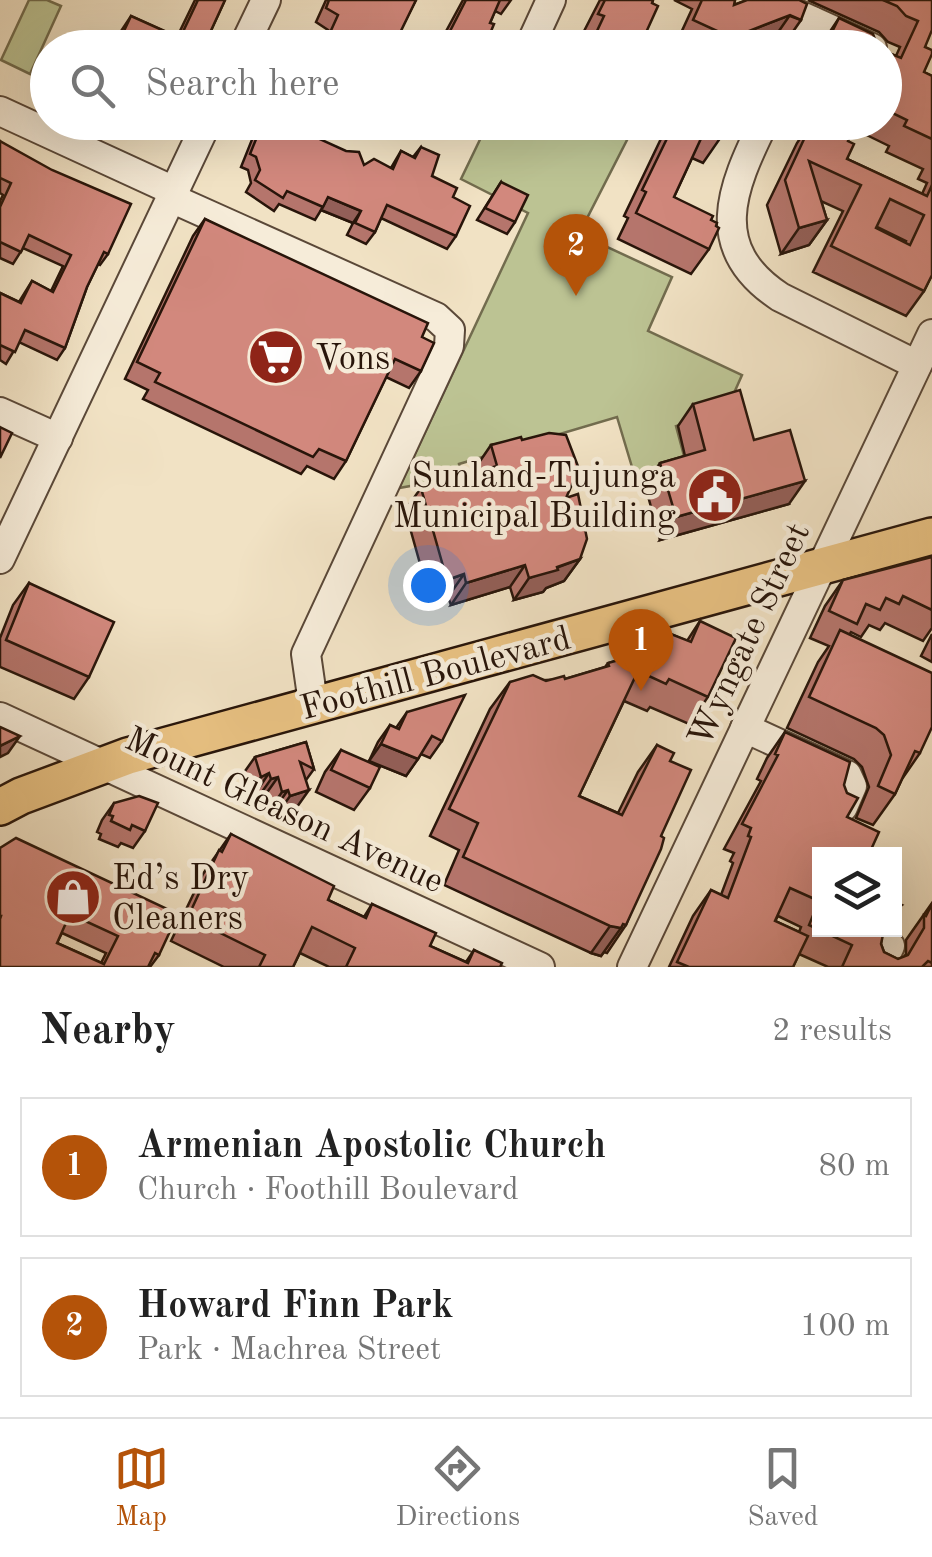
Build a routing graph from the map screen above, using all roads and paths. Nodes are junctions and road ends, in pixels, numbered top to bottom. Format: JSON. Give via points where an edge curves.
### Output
{"nodes":[{"id":1,"x":266,"y":0,"type":"edge"},
{"id":2,"x":551,"y":0,"type":"edge"},
{"id":3,"x":766,"y":0,"type":"edge"},
{"id":4,"x":812,"y":21,"type":"junction"},
{"id":5,"x":252,"y":30,"type":"edge"},
{"id":6,"x":537,"y":30,"type":"edge"},
{"id":7,"x":808,"y":30,"type":"edge"},
{"id":8,"x":833,"y":30,"type":"edge"},
{"id":9,"x":0,"y":111,"type":"edge"},
{"id":10,"x":30,"y":126,"type":"edge"},
{"id":11,"x":60,"y":140,"type":"edge"},
{"id":12,"x":199,"y":140,"type":"edge"},
{"id":13,"x":756,"y":140,"type":"edge"},
{"id":14,"x":173,"y":195,"type":"junction"},
{"id":15,"x":932,"y":334,"type":"edge"},
{"id":16,"x":917,"y":365,"type":"junction"},
{"id":17,"x":0,"y":412,"type":"edge"},
{"id":18,"x":58,"y":438,"type":"junction"},
{"id":19,"x":932,"y":536,"type":"edge"},
{"id":20,"x":0,"y":559,"type":"edge"},
{"id":21,"x":823,"y":565,"type":"junction"},
{"id":22,"x":313,"y":704,"type":"junction"},
{"id":23,"x":0,"y":718,"type":"edge"},
{"id":24,"x":746,"y":728,"type":"junction"},
{"id":25,"x":100,"y":766,"type":"junction"},
{"id":26,"x":0,"y":806,"type":"edge"},
{"id":27,"x":842,"y":807,"type":"edge"},
{"id":28,"x":540,"y":967,"type":"edge"},
{"id":29,"x":632,"y":967,"type":"edge"}],
"edges":[{"from":1,"to":5,"type":"street"},
{"from":2,"to":6,"type":"street"},
{"from":3,"to":4,"type":"street"},
{"from":4,"to":7,"type":"street"},
{"from":4,"to":8,"type":"street"},
{"from":9,"to":10,"type":"street"},
{"from":11,"to":14,"type":"street"},
{"from":12,"to":14,"type":"street"},
{"from":13,"to":16,"type":"street","via":[[731,210],[743,263],[780,298]]},
{"from":14,"to":18,"type":"street"},
{"from":14,"to":22,"type":"street","via":[[436,317],[450,330],[449,346],[306,654]]},
{"from":15,"to":16,"type":"street","name":"Wyngate Street"},
{"from":16,"to":21,"type":"street","name":"Wyngate Street"},
{"from":17,"to":18,"type":"street"},
{"from":18,"to":20,"type":"street"},
{"from":19,"to":21,"type":"main road","name":"Foothill Boulevard"},
{"from":21,"to":22,"type":"main road","name":"Foothill Boulevard"},
{"from":21,"to":24,"type":"street","name":"Wyngate Street"},
{"from":22,"to":25,"type":"main road","name":"Foothill Boulevard"},
{"from":23,"to":25,"type":"street","name":"Mount Gleason Avenue"},
{"from":24,"to":27,"type":"street","via":[[848,775],[852,786]]},
{"from":24,"to":29,"type":"street","name":"Wyngate Street"},
{"from":25,"to":26,"type":"main road","name":"Foothill Boulevard"},
{"from":25,"to":28,"type":"street","name":"Mount Gleason Avenue"}]}
